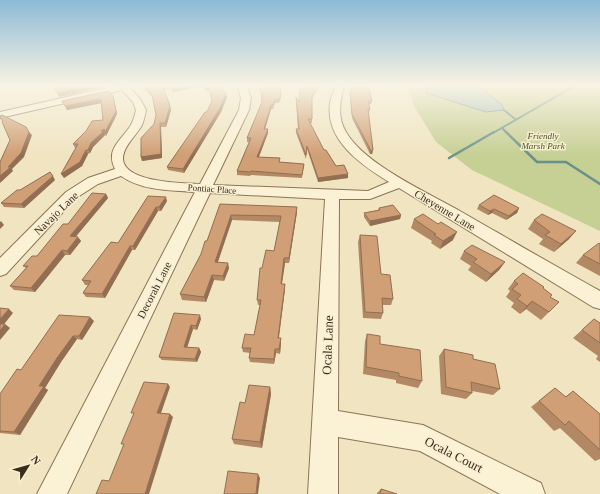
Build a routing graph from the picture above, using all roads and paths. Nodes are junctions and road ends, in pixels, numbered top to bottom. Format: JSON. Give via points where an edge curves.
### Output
{"nodes":[{"id":1,"x":31,"y":108,"type":"edge"},
{"id":2,"x":140,"y":108,"type":"edge"},
{"id":3,"x":244,"y":108,"type":"edge"},
{"id":4,"x":336,"y":108,"type":"edge"},
{"id":5,"x":0,"y":115,"type":"edge"},
{"id":6,"x":122,"y":171,"type":"junction"},
{"id":7,"x":400,"y":183,"type":"junction"},
{"id":8,"x":204,"y":189,"type":"junction"},
{"id":9,"x":332,"y":195,"type":"junction"},
{"id":10,"x":0,"y":269,"type":"edge"},
{"id":11,"x":600,"y":301,"type":"edge"},
{"id":12,"x":324,"y":422,"type":"junction"},
{"id":13,"x":52,"y":494,"type":"edge"},
{"id":14,"x":323,"y":494,"type":"edge"},
{"id":15,"x":530,"y":494,"type":"edge"}],
"edges":[{"from":1,"to":5,"type":"street"},
{"from":2,"to":6,"type":"street","via":[[137,124],[118,151],[117,161]]},
{"from":3,"to":8,"type":"street","name":"Decorah Lane"},
{"from":4,"to":7,"type":"street","name":"Cheyenne Lane","via":[[336,123],[342,136],[355,152],[373,167]]},
{"from":6,"to":8,"type":"street","name":"Pontiac Place","via":[[149,184]]},
{"from":6,"to":10,"type":"street","name":"Navajo Lane","via":[[93,181],[71,195]]},
{"from":7,"to":9,"type":"street","name":"Pontiac Place","via":[[370,195]]},
{"from":7,"to":11,"type":"street","name":"Cheyenne Lane"},
{"from":8,"to":9,"type":"street","name":"Pontiac Place"},
{"from":8,"to":13,"type":"street","name":"Decorah Lane"},
{"from":9,"to":12,"type":"street","name":"Ocala Lane"},
{"from":12,"to":14,"type":"street","name":"Ocala Lane"},
{"from":12,"to":15,"type":"street","name":"Ocala Court","via":[[423,438]]}]}
